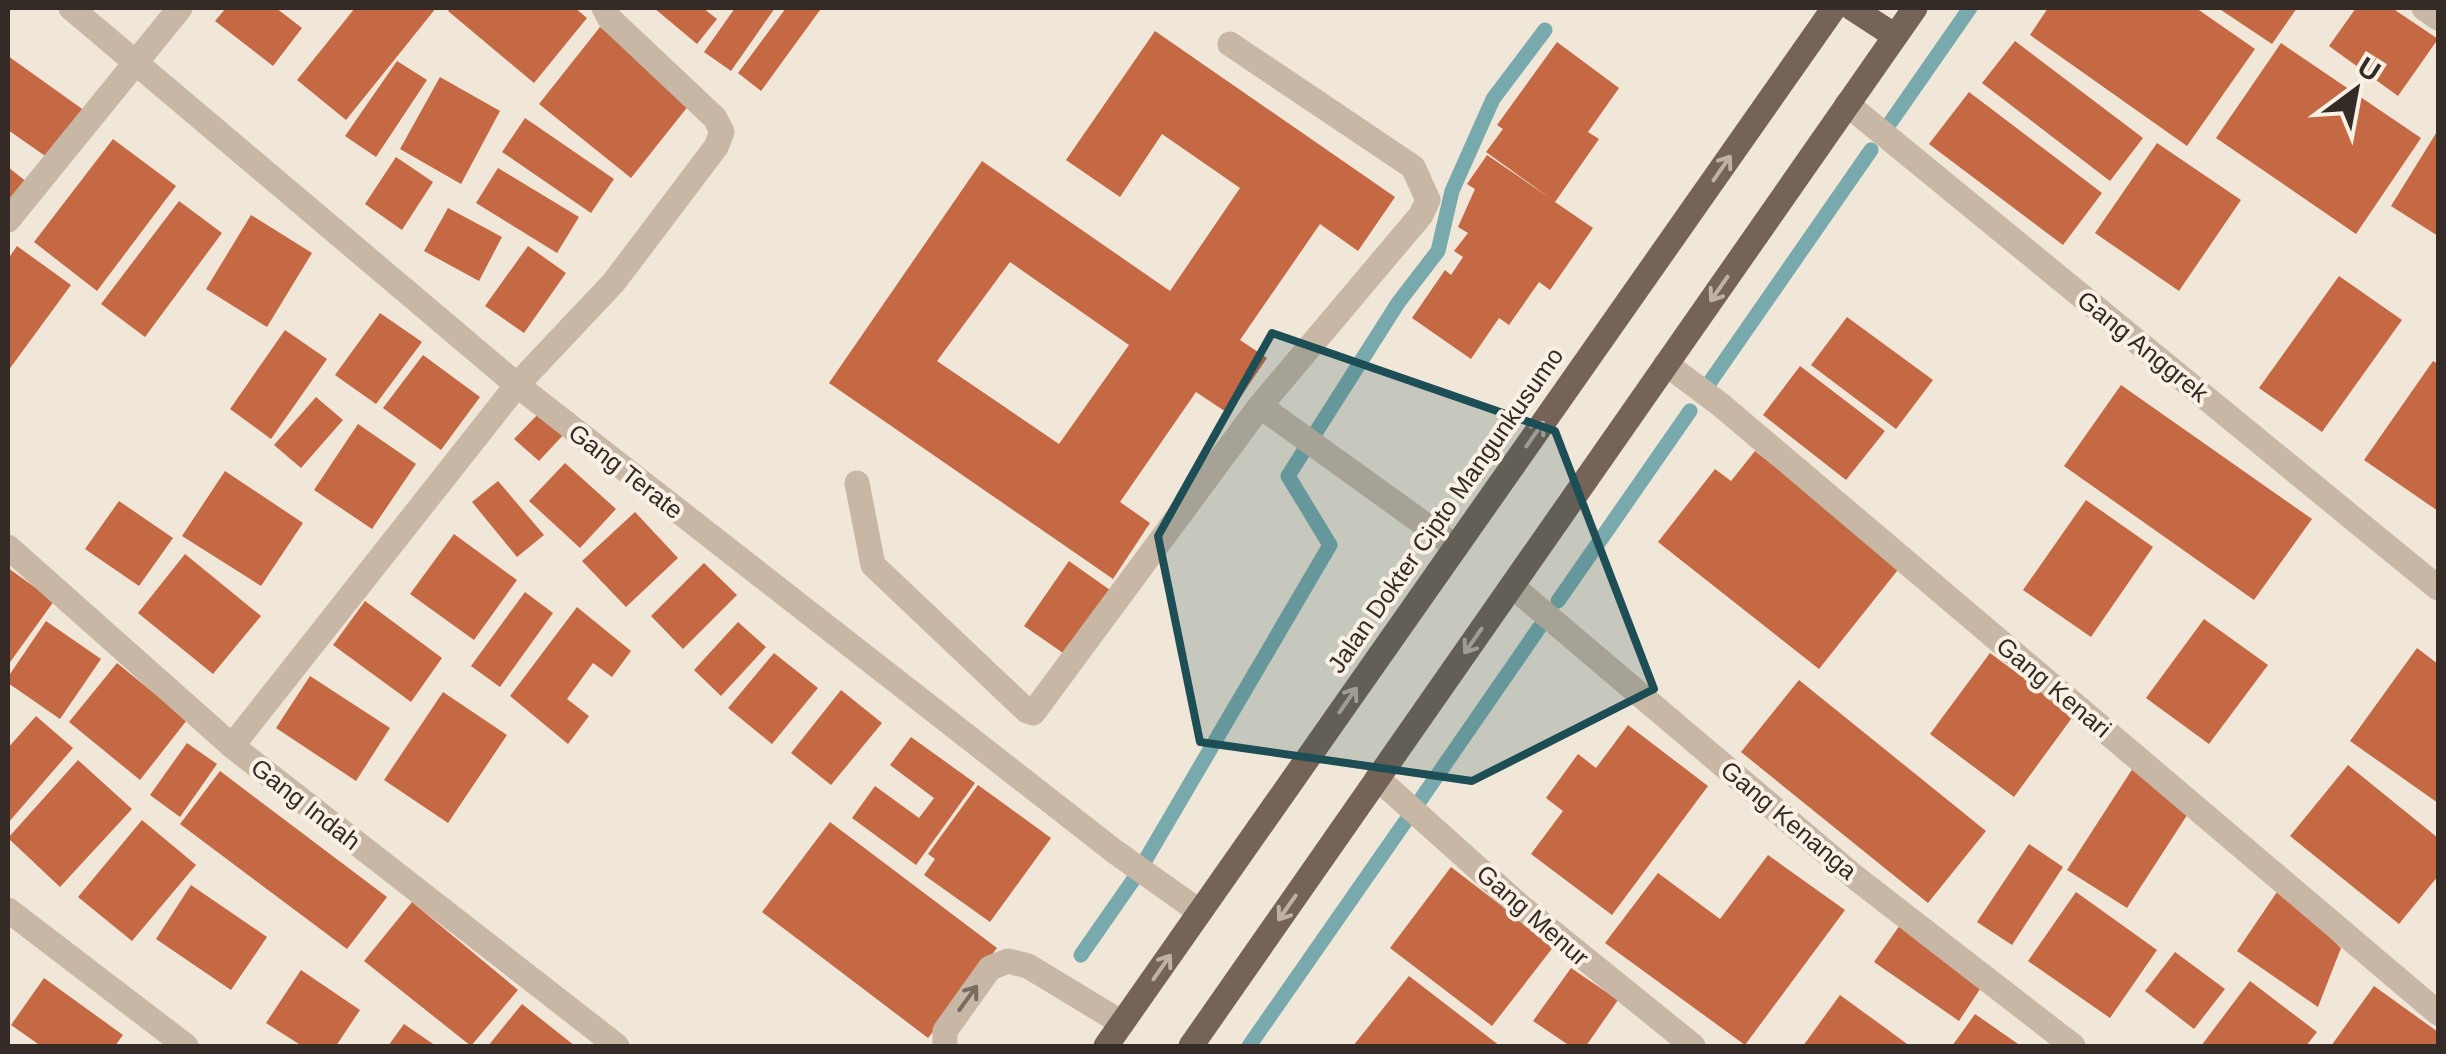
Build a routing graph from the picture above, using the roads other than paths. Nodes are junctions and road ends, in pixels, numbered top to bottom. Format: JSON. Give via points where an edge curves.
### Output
{"nodes":[{"id":1,"x":70,"y":8,"type":"edge"},
{"id":2,"x":180,"y":8,"type":"edge"},
{"id":3,"x":604,"y":8,"type":"edge"},
{"id":4,"x":1834,"y":8,"type":"edge"},
{"id":5,"x":1852,"y":8,"type":"edge"},
{"id":6,"x":1914,"y":8,"type":"edge"},
{"id":7,"x":2424,"y":8,"type":"edge"},
{"id":8,"x":2438,"y":18,"type":"edge"},
{"id":9,"x":1895,"y":36,"type":"junction"},
{"id":10,"x":1230,"y":44,"type":"dead end"},
{"id":11,"x":136,"y":60,"type":"junction"},
{"id":12,"x":1847,"y":104,"type":"junction"},
{"id":13,"x":8,"y":220,"type":"edge"},
{"id":14,"x":1666,"y":364,"type":"junction"},
{"id":15,"x":517,"y":385,"type":"junction"},
{"id":16,"x":1260,"y":406,"type":"junction"},
{"id":17,"x":858,"y":483,"type":"dead end"},
{"id":18,"x":8,"y":547,"type":"edge"},
{"id":19,"x":1456,"y":547,"type":"junction"},
{"id":20,"x":2436,"y":580,"type":"edge"},
{"id":21,"x":1512,"y":586,"type":"junction"},
{"id":22,"x":232,"y":746,"type":"junction"},
{"id":23,"x":1377,"y":778,"type":"junction"},
{"id":24,"x":8,"y":910,"type":"edge"},
{"id":25,"x":1200,"y":912,"type":"junction"},
{"id":26,"x":2438,"y":1014,"type":"edge"},
{"id":27,"x":1122,"y":1023,"type":"junction"},
{"id":28,"x":186,"y":1046,"type":"edge"},
{"id":29,"x":618,"y":1046,"type":"edge"},
{"id":30,"x":945,"y":1046,"type":"edge"},
{"id":31,"x":1106,"y":1046,"type":"edge"},
{"id":32,"x":1191,"y":1046,"type":"edge"},
{"id":33,"x":1693,"y":1046,"type":"edge"},
{"id":34,"x":2074,"y":1046,"type":"edge"}],
"edges":[{"from":1,"to":11,"type":"street","name":"Gang Terate"},
{"from":2,"to":11,"type":"street"},
{"from":3,"to":15,"type":"street","via":[[722,132],[614,282]]},
{"from":19,"to":4,"type":"main road","name":"Jalan Dokter Cipto Mangunkusumo","one_way":true},
{"from":5,"to":9,"type":"main road"},
{"from":6,"to":9,"type":"main road"},
{"from":7,"to":8,"type":"street"},
{"from":9,"to":12,"type":"main road"},
{"from":10,"to":16,"type":"street","via":[[1413,167],[1428,200]]},
{"from":11,"to":13,"type":"street"},
{"from":11,"to":15,"type":"street","name":"Gang Terate"},
{"from":12,"to":14,"type":"main road","one_way":true},
{"from":12,"to":20,"type":"street","name":"Gang Anggrek"},
{"from":14,"to":21,"type":"main road"},
{"from":14,"to":26,"type":"street","name":"Gang Kenari"},
{"from":15,"to":22,"type":"street"},
{"from":15,"to":25,"type":"street","name":"Gang Terate"},
{"from":16,"to":17,"type":"street","via":[[1033,712],[873,565]]},
{"from":16,"to":19,"type":"street"},
{"from":18,"to":22,"type":"street","name":"Gang Indah"},
{"from":25,"to":19,"type":"main road","name":"Jalan Dokter Cipto Mangunkusumo","one_way":true},
{"from":21,"to":23,"type":"main road","one_way":true},
{"from":21,"to":34,"type":"street","name":"Gang Kenanga","via":[[1856,878]]},
{"from":22,"to":29,"type":"street","name":"Gang Indah"},
{"from":23,"to":32,"type":"main road","one_way":true},
{"from":23,"to":33,"type":"street","name":"Gang Menur","via":[[1520,906]]},
{"from":24,"to":28,"type":"street"},
{"from":27,"to":25,"type":"main road","name":"Jalan Dokter Cipto Mangunkusumo","one_way":true},
{"from":30,"to":27,"type":"street","one_way":true,"via":[[945,1031],[990,968],[1008,961],[1028,966]]},
{"from":27,"to":31,"type":"main road","name":"Jalan Dokter Cipto Mangunkusumo"}]}
